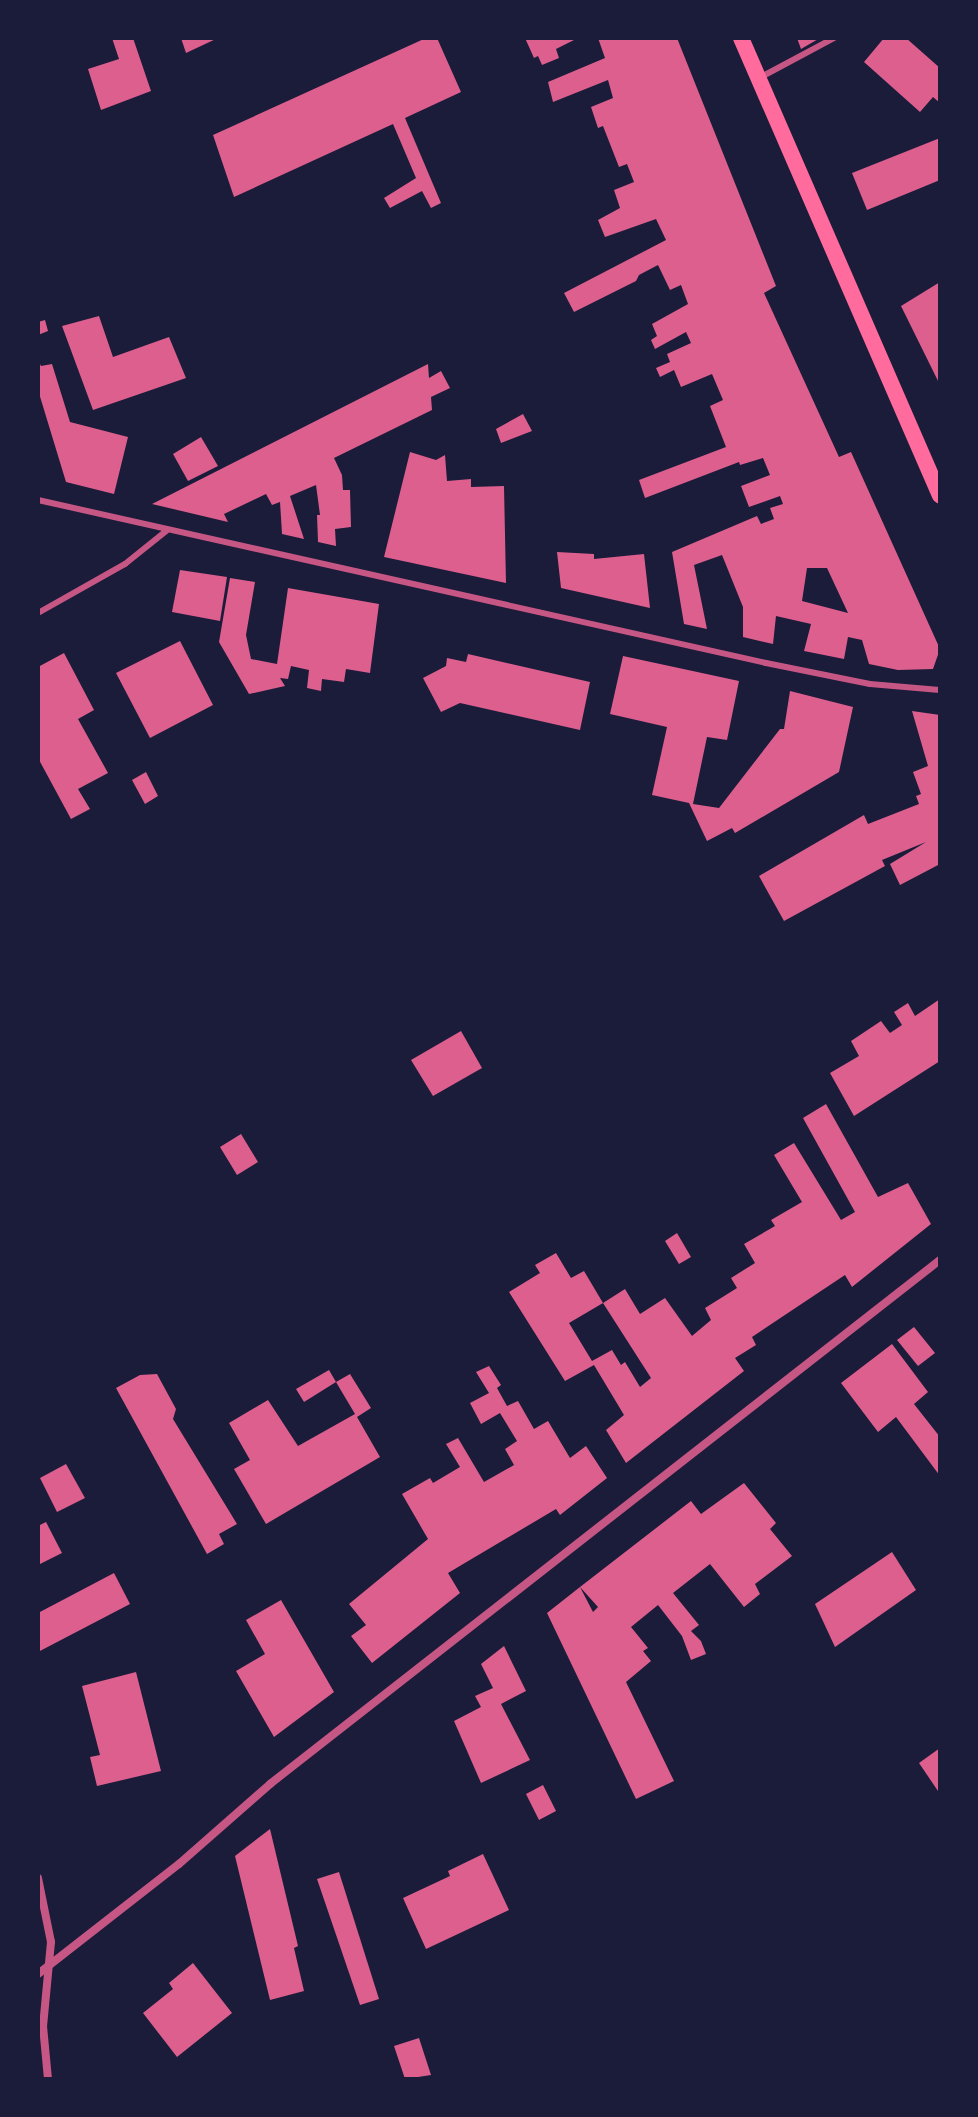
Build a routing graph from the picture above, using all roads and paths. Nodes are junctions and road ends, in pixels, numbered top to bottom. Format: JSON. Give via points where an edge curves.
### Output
{"nodes":[{"id":1,"x":741,"y":38,"type":"edge"},
{"id":2,"x":834,"y":38,"type":"edge"},
{"id":3,"x":758,"y":79,"type":"junction"},
{"id":4,"x":940,"y":496,"type":"edge"},
{"id":5,"x":38,"y":500,"type":"edge"},
{"id":6,"x":166,"y":531,"type":"junction"},
{"id":7,"x":38,"y":613,"type":"edge"},
{"id":8,"x":940,"y":690,"type":"edge"},
{"id":9,"x":940,"y":1260,"type":"edge"},
{"id":10,"x":38,"y":1878,"type":"edge"},
{"id":11,"x":48,"y":1966,"type":"junction"},
{"id":12,"x":38,"y":1974,"type":"edge"},
{"id":13,"x":48,"y":2079,"type":"edge"}],
"edges":[{"from":1,"to":3,"type":"main road"},
{"from":2,"to":3,"type":"lane"},
{"from":3,"to":4,"type":"main road"},
{"from":5,"to":6,"type":"lane"},
{"from":6,"to":7,"type":"lane","via":[[125,564]]},
{"from":6,"to":8,"type":"lane","via":[[870,684]]},
{"from":9,"to":11,"type":"street","via":[[270,1784],[179,1864]]},
{"from":10,"to":11,"type":"street","via":[[49,1921]]},
{"from":11,"to":12,"type":"street"},
{"from":11,"to":13,"type":"street","via":[[43,2026]]}]}
